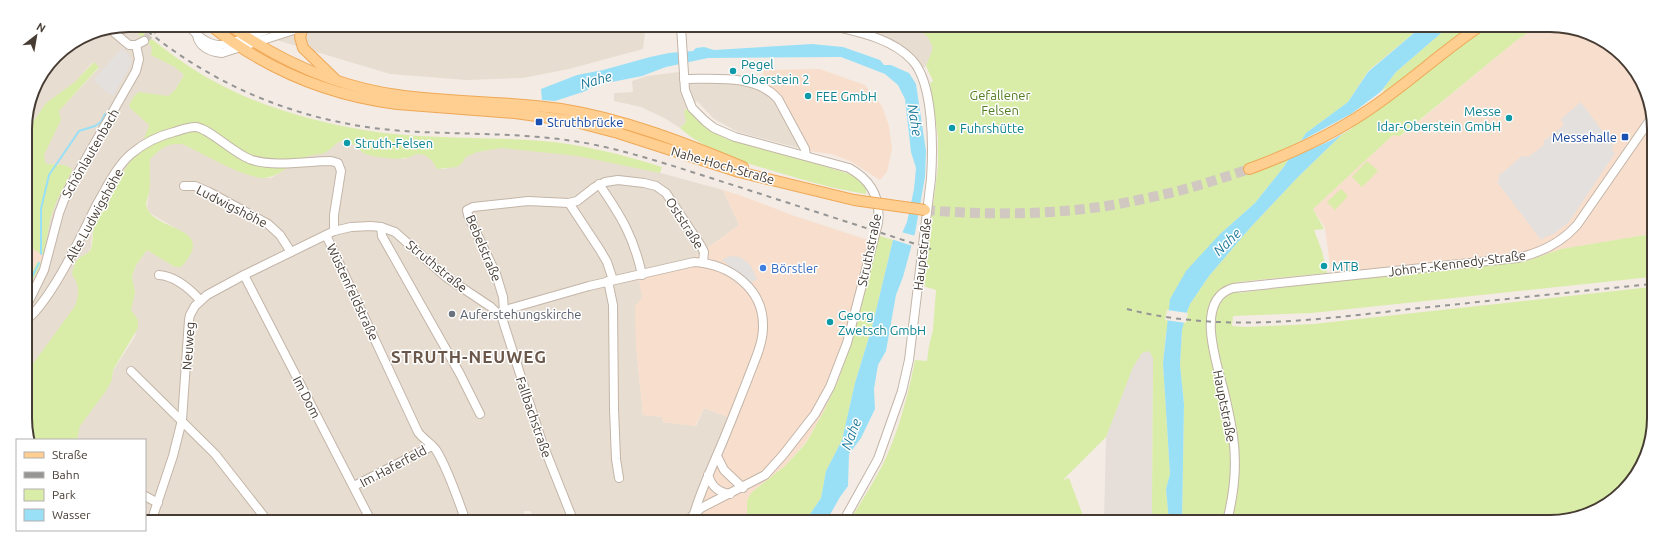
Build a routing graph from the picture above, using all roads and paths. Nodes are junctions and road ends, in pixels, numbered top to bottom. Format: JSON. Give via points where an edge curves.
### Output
{"nodes":[{"id":1,"x":194,"y":32,"type":"edge"},
{"id":2,"x":219,"y":32,"type":"edge"},
{"id":3,"x":239,"y":32,"type":"edge"},
{"id":4,"x":260,"y":32,"type":"edge"},
{"id":5,"x":285,"y":32,"type":"edge"},
{"id":6,"x":299,"y":32,"type":"edge"},
{"id":7,"x":682,"y":32,"type":"edge"},
{"id":8,"x":857,"y":32,"type":"edge"},
{"id":9,"x":1472,"y":32,"type":"edge"},
{"id":10,"x":115,"y":33,"type":"edge"},
{"id":11,"x":246,"y":37,"type":"junction"},
{"id":12,"x":144,"y":41,"type":"tunnel mouth"},
{"id":13,"x":255,"y":43,"type":"junction"},
{"id":14,"x":136,"y":45,"type":"junction"},
{"id":15,"x":236,"y":45,"type":"junction"},
{"id":16,"x":683,"y":76,"type":"junction"},
{"id":17,"x":340,"y":83,"type":"junction"},
{"id":18,"x":1647,"y":125,"type":"edge"},
{"id":19,"x":806,"y":156,"type":"junction"},
{"id":20,"x":1249,"y":169,"type":"tunnel mouth"},
{"id":21,"x":780,"y":182,"type":"junction"},
{"id":22,"x":599,"y":184,"type":"junction"},
{"id":23,"x":184,"y":186,"type":"dead end"},
{"id":24,"x":569,"y":203,"type":"junction"},
{"id":25,"x":926,"y":210,"type":"tunnel mouth"},
{"id":26,"x":358,"y":227,"type":"joint"},
{"id":27,"x":381,"y":227,"type":"junction"},
{"id":28,"x":330,"y":233,"type":"junction"},
{"id":29,"x":291,"y":252,"type":"junction"},
{"id":30,"x":704,"y":263,"type":"junction"},
{"id":31,"x":159,"y":275,"type":"dead end"},
{"id":32,"x":244,"y":275,"type":"junction"},
{"id":33,"x":642,"y":275,"type":"junction"},
{"id":34,"x":610,"y":281,"type":"junction"},
{"id":35,"x":32,"y":295,"type":"edge"},
{"id":36,"x":200,"y":300,"type":"junction"},
{"id":37,"x":502,"y":312,"type":"junction"},
{"id":38,"x":32,"y":314,"type":"edge"},
{"id":39,"x":1212,"y":315,"type":"joint"},
{"id":40,"x":131,"y":371,"type":"dead end"},
{"id":41,"x":480,"y":414,"type":"dead end"},
{"id":42,"x":182,"y":420,"type":"junction"},
{"id":43,"x":432,"y":446,"type":"junction"},
{"id":44,"x":717,"y":456,"type":"junction"},
{"id":45,"x":708,"y":475,"type":"junction"},
{"id":46,"x":619,"y":478,"type":"dead end"},
{"id":47,"x":354,"y":486,"type":"junction"},
{"id":48,"x":743,"y":488,"type":"junction"},
{"id":49,"x":730,"y":494,"type":"junction"},
{"id":50,"x":146,"y":497,"type":"edge"},
{"id":51,"x":158,"y":503,"type":"junction"},
{"id":52,"x":154,"y":515,"type":"edge"},
{"id":53,"x":263,"y":515,"type":"edge"},
{"id":54,"x":368,"y":515,"type":"edge"},
{"id":55,"x":464,"y":515,"type":"edge"},
{"id":56,"x":571,"y":515,"type":"edge"},
{"id":57,"x":692,"y":515,"type":"edge"},
{"id":58,"x":693,"y":515,"type":"edge"},
{"id":59,"x":847,"y":515,"type":"edge"},
{"id":60,"x":1227,"y":515,"type":"edge"}],
"edges":[{"from":1,"to":15,"type":"street","via":[[200,44],[214,52],[225,53]]},
{"from":2,"to":15,"type":"main road","name":"Nahe-Hoch-Straße"},
{"from":3,"to":11,"type":"main road","name":"Nahe-Hoch-Straße"},
{"from":4,"to":11,"type":"street"},
{"from":5,"to":13,"type":"street"},
{"from":6,"to":17,"type":"main road","via":[[303,48]]},
{"from":7,"to":16,"type":"street","name":"Struthstraße"},
{"from":8,"to":59,"type":"street","name":"Hauptstraße","via":[[886,42],[903,52],[921,73],[927,98],[933,158],[907,374],[893,422],[878,459]]},
{"from":9,"to":20,"type":"main road","via":[[1382,101],[1349,122],[1309,144]]},
{"from":10,"to":14,"type":"street","via":[[125,43]]},
{"from":11,"to":13,"type":"main road","name":"Nahe-Hoch-Straße"},
{"from":11,"to":15,"type":"street"},
{"from":12,"to":14,"type":"street"},
{"from":13,"to":15,"type":"street"},
{"from":13,"to":17,"type":"main road","name":"Nahe-Hoch-Straße","via":[[299,67]]},
{"from":14,"to":35,"type":"street","name":"Schönlautenbach","via":[[139,59],[136,71],[67,192],[46,265]]},
{"from":15,"to":21,"type":"main road","name":"Nahe-Hoch-Straße","via":[[293,76],[354,96],[404,105],[515,113],[572,121]]},
{"from":16,"to":19,"type":"street","name":"Struthstraße","via":[[692,108],[714,128],[735,137]]},
{"from":16,"to":19,"type":"street","via":[[731,80],[751,84],[773,94],[806,149]]},
{"from":17,"to":21,"type":"main road","name":"Nahe-Hoch-Straße","via":[[405,96],[530,105],[588,114],[689,146]]},
{"from":18,"to":39,"type":"street","name":"John-F.-Kennedy-Straße","via":[[1577,225],[1569,234],[1543,251],[1517,258],[1233,288],[1225,290],[1219,297]]},
{"from":19,"to":48,"type":"street","name":"Struthstraße","via":[[843,165],[864,178],[871,185],[879,206],[878,223],[847,343],[826,393],[814,414],[774,467]]},
{"from":21,"to":25,"type":"main road","bridge":true,"via":[[854,200]]},
{"from":22,"to":24,"type":"street","name":"Oststraße","via":[[577,201]]},
{"from":22,"to":30,"type":"street","name":"Oststraße","via":[[611,180],[631,181],[651,184],[662,189],[701,246]]},
{"from":22,"to":33,"type":"street","via":[[628,229]]},
{"from":23,"to":29,"type":"street","name":"Ludwigshöhe","via":[[195,186],[209,192],[268,224],[280,235]]},
{"from":24,"to":34,"type":"street","via":[[607,262]]},
{"from":24,"to":37,"type":"street","name":"Bebelstraße","via":[[513,202],[473,207],[468,210],[469,220],[496,274],[503,297]]},
{"from":26,"to":27,"type":"street","name":"Struthstraße"},
{"from":26,"to":28,"type":"street","name":"Neuweg"},
{"from":27,"to":37,"type":"street","name":"Struthstraße","via":[[395,232],[446,277]]},
{"from":27,"to":41,"type":"street","via":[[382,236]]},
{"from":28,"to":29,"type":"street","name":"Neuweg"},
{"from":28,"to":38,"type":"street","name":"Alte Ludwigshöhe","via":[[341,170],[338,163],[267,163],[251,160],[196,127],[160,136],[131,154],[121,165],[57,280]]},
{"from":28,"to":43,"type":"street","name":"Wüstenfeldstraße","via":[[418,432]]},
{"from":29,"to":32,"type":"street","name":"Neuweg"},
{"from":30,"to":33,"type":"street","via":[[684,264]]},
{"from":30,"to":44,"type":"street","via":[[730,272],[750,286],[760,303],[763,320],[762,337],[757,353]]},
{"from":31,"to":36,"type":"street","via":[[172,278],[188,288]]},
{"from":32,"to":36,"type":"street","name":"Neuweg"},
{"from":32,"to":47,"type":"street","name":"Im Dom"},
{"from":33,"to":34,"type":"street"},
{"from":34,"to":37,"type":"street"},
{"from":34,"to":46,"type":"street","via":[[613,305],[616,459]]},
{"from":36,"to":42,"type":"street","name":"Neuweg","via":[[190,315]]},
{"from":37,"to":56,"type":"street","name":"Fallbachstraße","via":[[542,442]]},
{"from":39,"to":60,"type":"street","name":"Hauptstraße","via":[[1214,356],[1233,437],[1234,470]]},
{"from":40,"to":42,"type":"street"},
{"from":42,"to":51,"type":"street","name":"Neuweg"},
{"from":42,"to":53,"type":"street","via":[[229,470]]},
{"from":43,"to":47,"type":"street","name":"Im Haferfeld"},
{"from":43,"to":55,"type":"street","name":"Wüstenfeldstraße","via":[[443,464]]},
{"from":44,"to":45,"type":"street"},
{"from":44,"to":48,"type":"street","via":[[724,470]]},
{"from":45,"to":49,"type":"street","via":[[716,489]]},
{"from":45,"to":57,"type":"street"},
{"from":47,"to":54,"type":"street","name":"Im Dom"},
{"from":48,"to":49,"type":"street","name":"Struthstraße"},
{"from":49,"to":58,"type":"street","via":[[701,508]]},
{"from":50,"to":51,"type":"street"},
{"from":51,"to":52,"type":"street","name":"Neuweg"}]}
